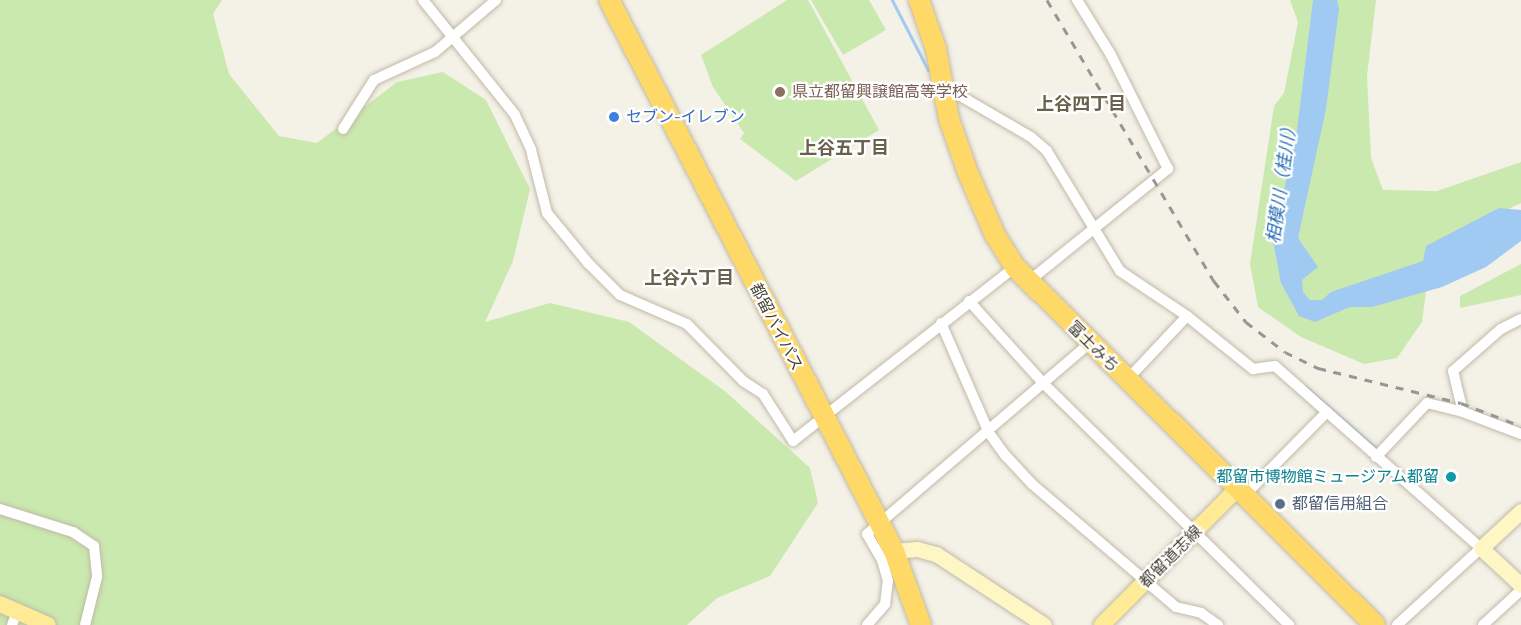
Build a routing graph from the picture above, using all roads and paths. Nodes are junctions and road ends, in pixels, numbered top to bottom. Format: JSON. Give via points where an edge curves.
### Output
{"nodes":[{"id":1,"x":423,"y":0,"type":"edge"},
{"id":2,"x":496,"y":0,"type":"edge"},
{"id":3,"x":609,"y":0,"type":"edge"},
{"id":4,"x":919,"y":0,"type":"edge"},
{"id":5,"x":1077,"y":0,"type":"edge"},
{"id":6,"x":453,"y":38,"type":"junction"},
{"id":7,"x":945,"y":87,"type":"junction"},
{"id":8,"x":343,"y":129,"type":"dead end"},
{"id":9,"x":1097,"y":228,"type":"junction"},
{"id":10,"x":1015,"y":267,"type":"junction"},
{"id":11,"x":1029,"y":281,"type":"junction"},
{"id":12,"x":969,"y":301,"type":"junction"},
{"id":13,"x":1187,"y":316,"type":"junction"},
{"id":14,"x":1521,"y":319,"type":"edge"},
{"id":15,"x":940,"y":323,"type":"junction"},
{"id":16,"x":1089,"y":344,"type":"junction"},
{"id":17,"x":1126,"y":381,"type":"junction"},
{"id":18,"x":1044,"y":384,"type":"junction"},
{"id":19,"x":1327,"y":412,"type":"junction"},
{"id":20,"x":1463,"y":412,"type":"junction"},
{"id":21,"x":824,"y":420,"type":"junction"},
{"id":22,"x":989,"y":433,"type":"junction"},
{"id":23,"x":1521,"y":434,"type":"edge"},
{"id":24,"x":1376,"y":457,"type":"junction"},
{"id":25,"x":1243,"y":491,"type":"junction"},
{"id":26,"x":0,"y":509,"type":"edge"},
{"id":27,"x":1521,"y":511,"type":"edge"},
{"id":28,"x":879,"y":522,"type":"junction"},
{"id":29,"x":1196,"y":532,"type":"junction"},
{"id":30,"x":1481,"y":548,"type":"junction"},
{"id":31,"x":894,"y":551,"type":"junction"},
{"id":32,"x":1148,"y":580,"type":"junction"},
{"id":33,"x":1521,"y":585,"type":"edge"},
{"id":34,"x":1521,"y":590,"type":"edge"},
{"id":35,"x":0,"y":604,"type":"edge"},
{"id":36,"x":14,"y":618,"type":"edge"},
{"id":37,"x":48,"y":625,"type":"edge"},
{"id":38,"x":85,"y":625,"type":"edge"},
{"id":39,"x":867,"y":625,"type":"edge"},
{"id":40,"x":921,"y":625,"type":"edge"},
{"id":41,"x":1044,"y":625,"type":"edge"},
{"id":42,"x":1102,"y":625,"type":"edge"},
{"id":43,"x":1218,"y":625,"type":"edge"},
{"id":44,"x":1289,"y":625,"type":"edge"},
{"id":45,"x":1375,"y":625,"type":"edge"},
{"id":46,"x":1397,"y":625,"type":"edge"},
{"id":47,"x":1483,"y":625,"type":"edge"}],
"edges":[{"from":1,"to":6,"type":"street"},
{"from":2,"to":6,"type":"street"},
{"from":3,"to":21,"type":"highway","name":"都留バイパス"},
{"from":4,"to":7,"type":"highway","name":"富士みち"},
{"from":5,"to":9,"type":"street","via":[[1111,55],[1168,169]]},
{"from":6,"to":8,"type":"street","via":[[435,52],[374,80]]},
{"from":6,"to":21,"type":"street","via":[[514,115],[531,150],[547,213],[588,263],[620,295],[687,324],[743,381],[763,394],[793,441]]},
{"from":7,"to":9,"type":"street","via":[[1031,137],[1047,151]]},
{"from":7,"to":10,"type":"highway","name":"富士みち","via":[[949,119],[968,173],[995,235]]},
{"from":9,"to":11,"type":"street"},
{"from":9,"to":13,"type":"street","via":[[1120,272]]},
{"from":10,"to":11,"type":"highway","name":"富士みち"},
{"from":10,"to":12,"type":"street"},
{"from":11,"to":16,"type":"highway","name":"富士みち"},
{"from":12,"to":15,"type":"street"},
{"from":12,"to":18,"type":"street"},
{"from":13,"to":17,"type":"street"},
{"from":13,"to":19,"type":"street","via":[[1253,369],[1275,366]]},
{"from":14,"to":20,"type":"street","via":[[1501,329],[1453,371]]},
{"from":15,"to":21,"type":"street"},
{"from":15,"to":22,"type":"street"},
{"from":16,"to":17,"type":"highway","name":"富士みち"},
{"from":16,"to":18,"type":"street"},
{"from":17,"to":25,"type":"highway","name":"富士みち"},
{"from":18,"to":22,"type":"street"},
{"from":18,"to":29,"type":"street"},
{"from":19,"to":24,"type":"street"},
{"from":19,"to":25,"type":"street"},
{"from":20,"to":23,"type":"street"},
{"from":20,"to":24,"type":"street","via":[[1427,403]]},
{"from":21,"to":28,"type":"highway","name":"都留バイパス"},
{"from":22,"to":28,"type":"street"},
{"from":22,"to":32,"type":"street","via":[[1032,484]]},
{"from":24,"to":30,"type":"street"},
{"from":25,"to":29,"type":"main road","name":"都留道志線"},
{"from":25,"to":45,"type":"highway","name":"富士みち"},
{"from":26,"to":38,"type":"street","via":[[73,532],[94,546],[97,578]]},
{"from":27,"to":30,"type":"street"},
{"from":28,"to":31,"type":"highway","name":"都留バイパス"},
{"from":28,"to":39,"type":"street","via":[[867,534],[884,566],[887,596],[881,611]]},
{"from":29,"to":32,"type":"main road","name":"都留道志線"},
{"from":29,"to":44,"type":"street"},
{"from":30,"to":33,"type":"street"},
{"from":30,"to":46,"type":"street"},
{"from":31,"to":40,"type":"highway","name":"都留バイパス"},
{"from":31,"to":41,"type":"street","via":[[917,549],[936,554]]},
{"from":32,"to":42,"type":"main road","name":"都留道志線"},
{"from":32,"to":43,"type":"street","via":[[1176,607],[1201,614]]},
{"from":34,"to":47,"type":"street"},
{"from":35,"to":36,"type":"main road"},
{"from":36,"to":37,"type":"main road"}]}
